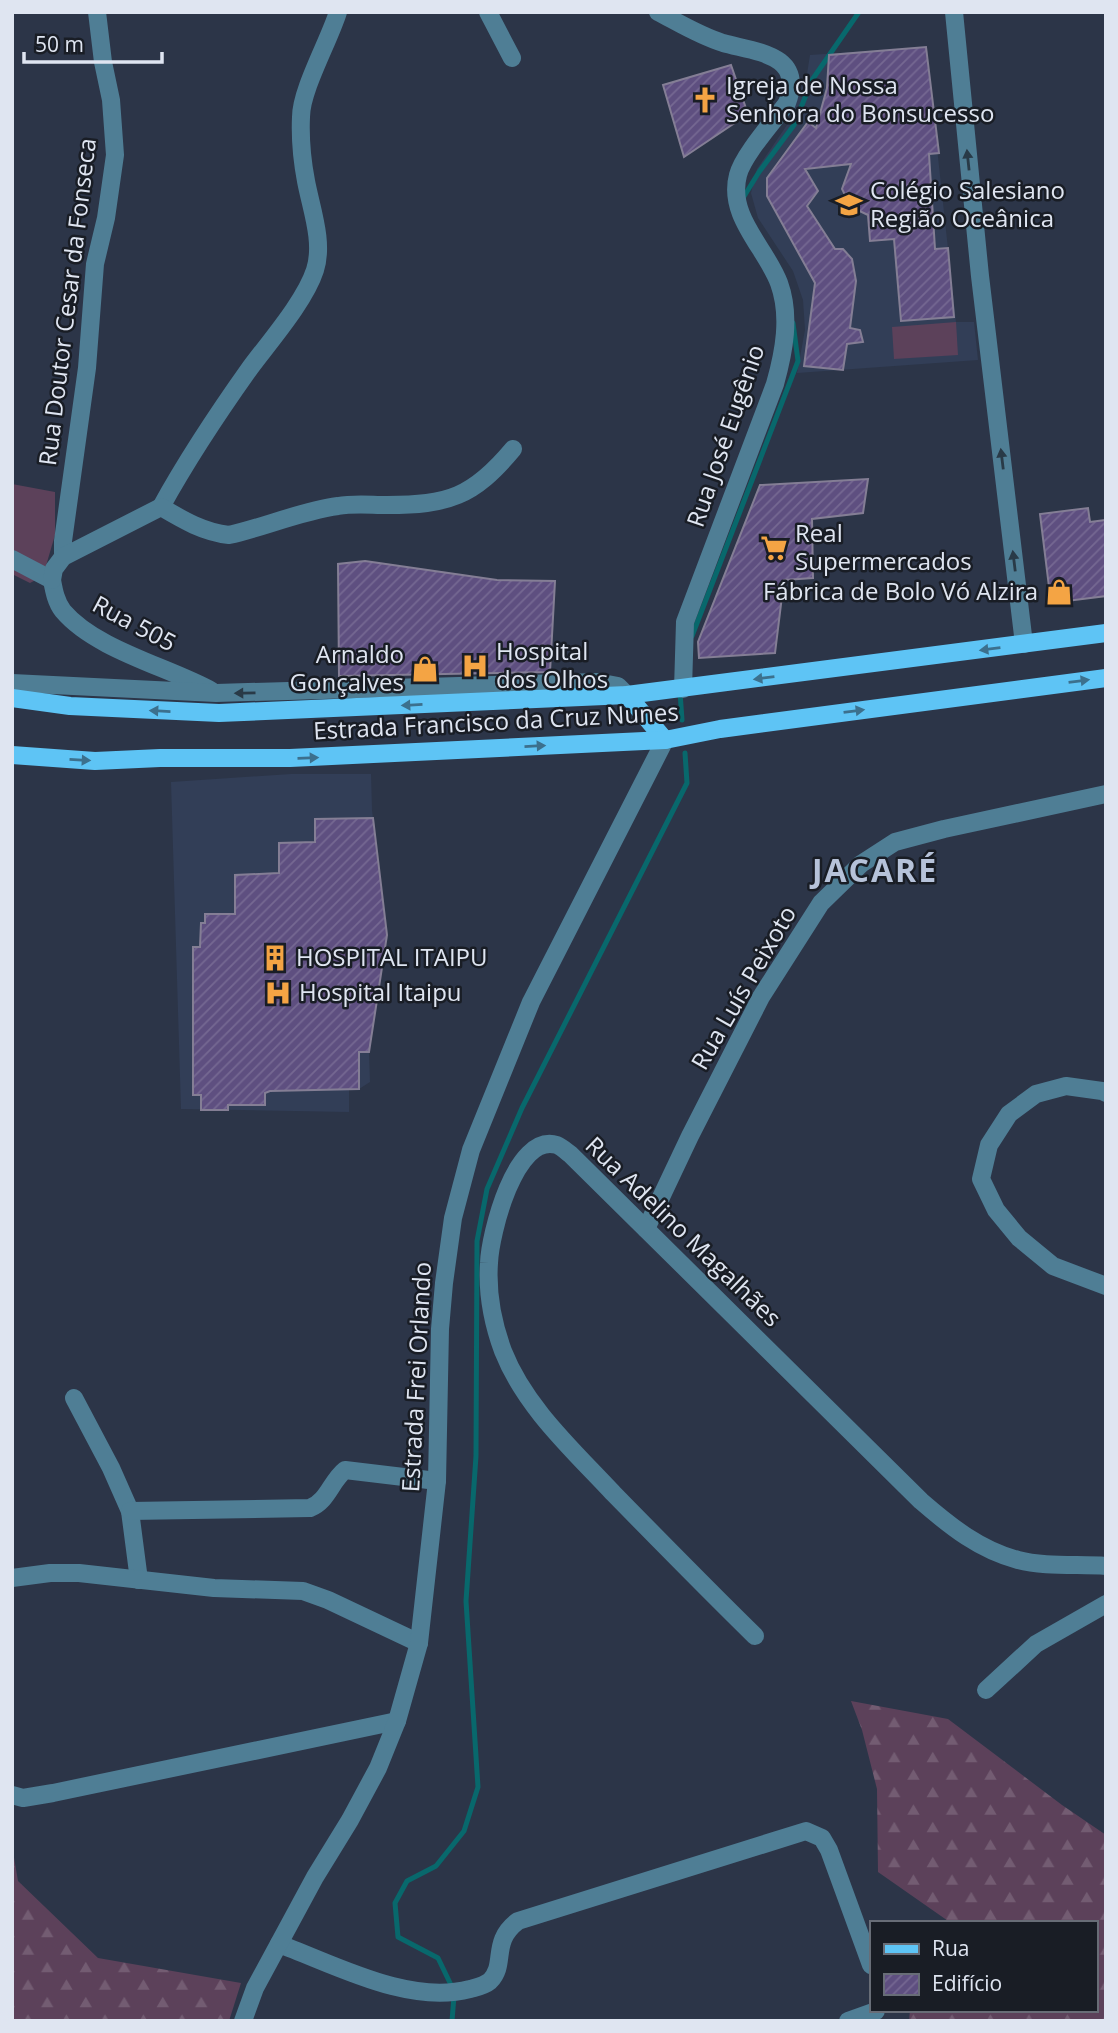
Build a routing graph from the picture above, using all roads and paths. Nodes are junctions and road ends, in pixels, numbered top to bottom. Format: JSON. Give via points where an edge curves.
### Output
{"nodes":[{"id":1,"x":97,"y":12,"type":"edge"},
{"id":2,"x":338,"y":12,"type":"edge"},
{"id":3,"x":488,"y":12,"type":"edge"},
{"id":4,"x":658,"y":12,"type":"edge"},
{"id":5,"x":954,"y":12,"type":"edge"},
{"id":6,"x":512,"y":58,"type":"dead end"},
{"id":7,"x":513,"y":449,"type":"dead end"},
{"id":8,"x":161,"y":507,"type":"junction"},
{"id":9,"x":63,"y":557,"type":"junction"},
{"id":10,"x":12,"y":559,"type":"edge"},
{"id":11,"x":52,"y":580,"type":"junction"},
{"id":12,"x":1106,"y":633,"type":"edge"},
{"id":13,"x":1024,"y":644,"type":"junction"},
{"id":14,"x":1106,"y":678,"type":"edge"},
{"id":15,"x":12,"y":683,"type":"edge"},
{"id":16,"x":683,"y":689,"type":"junction"},
{"id":17,"x":216,"y":693,"type":"junction"},
{"id":18,"x":627,"y":695,"type":"junction"},
{"id":19,"x":12,"y":698,"type":"edge"},
{"id":20,"x":665,"y":740,"type":"junction"},
{"id":21,"x":12,"y":755,"type":"edge"},
{"id":22,"x":1106,"y":794,"type":"edge"},
{"id":23,"x":1106,"y":1093,"type":"edge"},
{"id":24,"x":646,"y":1228,"type":"junction"},
{"id":25,"x":1106,"y":1286,"type":"edge"},
{"id":26,"x":75,"y":1398,"type":"dead end"},
{"id":27,"x":438,"y":1481,"type":"junction"},
{"id":28,"x":130,"y":1511,"type":"junction"},
{"id":29,"x":1106,"y":1566,"type":"edge"},
{"id":30,"x":12,"y":1578,"type":"edge"},
{"id":31,"x":139,"y":1580,"type":"junction"},
{"id":32,"x":1106,"y":1604,"type":"edge"},
{"id":33,"x":755,"y":1636,"type":"dead end"},
{"id":34,"x":419,"y":1643,"type":"junction"},
{"id":35,"x":986,"y":1690,"type":"dead end"},
{"id":36,"x":397,"y":1721,"type":"junction"},
{"id":37,"x":12,"y":1795,"type":"edge"},
{"id":38,"x":279,"y":1944,"type":"junction"},
{"id":39,"x":870,"y":1962,"type":"edge"},
{"id":40,"x":876,"y":2014,"type":"edge"},
{"id":41,"x":243,"y":2021,"type":"edge"},
{"id":42,"x":848,"y":2021,"type":"edge"}],
"edges":[{"from":1,"to":9,"type":"street","name":"Rua Doutor Cesar da Fonseca","via":[[115,155],[95,264]]},
{"from":2,"to":8,"type":"street","via":[[301,113],[300,143],[315,222],[315,269],[302,296],[203,435]]},
{"from":3,"to":6,"type":"street"},
{"from":4,"to":16,"type":"street","name":"Rua José Eugênio","via":[[722,42],[775,58],[784,66],[790,92],[739,172],[736,196],[742,218],[779,283],[786,322],[782,358],[685,622]]},
{"from":13,"to":5,"type":"street","one_way":true},
{"from":7,"to":8,"type":"street","via":[[477,486],[433,503],[339,505],[229,535],[195,527]]},
{"from":8,"to":9,"type":"street"},
{"from":9,"to":11,"type":"street"},
{"from":10,"to":11,"type":"street"},
{"from":11,"to":17,"type":"street","name":"Rua 505","via":[[62,610],[78,624],[155,667],[186,676]]},
{"from":12,"to":13,"type":"main road","name":"Estrada Francisco da Cruz Nunes"},
{"from":13,"to":16,"type":"main road","name":"Estrada Francisco da Cruz Nunes","one_way":true},
{"from":20,"to":14,"type":"main road","name":"Estrada Francisco da Cruz Nunes","one_way":true},
{"from":15,"to":17,"type":"street"},
{"from":16,"to":18,"type":"main road","name":"Estrada Francisco da Cruz Nunes"},
{"from":18,"to":17,"type":"street","one_way":true,"via":[[618,686],[597,682]]},
{"from":18,"to":19,"type":"main road","name":"Estrada Francisco da Cruz Nunes","one_way":true,"via":[[219,713],[70,706]]},
{"from":18,"to":20,"type":"main road"},
{"from":21,"to":20,"type":"main road","name":"Estrada Francisco da Cruz Nunes","one_way":true,"via":[[95,761],[290,758]]},
{"from":20,"to":27,"type":"street","name":"Estrada Frei Orlando","via":[[531,1002],[471,1150],[453,1218],[444,1283]]},
{"from":22,"to":24,"type":"street","name":"Rua Luís Peixoto","via":[[895,842],[861,864],[821,903],[761,997]]},
{"from":23,"to":25,"type":"street","via":[[1066,1086],[1036,1094],[1010,1114],[989,1145],[981,1179],[996,1210],[1019,1238],[1053,1266]]},
{"from":24,"to":29,"type":"street","name":"Rua Adelino Magalhães","via":[[951,1527],[989,1551],[1021,1561]]},
{"from":24,"to":33,"type":"street","name":"Rua Adelino Magalhães","via":[[558,1145],[534,1151],[505,1191],[495,1223],[489,1263],[491,1307],[503,1352],[527,1396],[559,1436]]},
{"from":26,"to":28,"type":"street"},
{"from":27,"to":28,"type":"street","via":[[345,1470],[323,1500],[310,1508]]},
{"from":27,"to":34,"type":"street","name":"Estrada Frei Orlando"},
{"from":28,"to":31,"type":"street"},
{"from":30,"to":31,"type":"street","via":[[79,1573]]},
{"from":31,"to":34,"type":"street","via":[[303,1591]]},
{"from":32,"to":35,"type":"street","via":[[1036,1644]]},
{"from":34,"to":36,"type":"street","name":"Estrada Frei Orlando"},
{"from":36,"to":37,"type":"street","via":[[53,1793],[23,1798]]},
{"from":36,"to":38,"type":"street","name":"Estrada Frei Orlando","via":[[378,1768]]},
{"from":38,"to":39,"type":"street","via":[[397,1987],[461,1991],[492,1979],[501,1939],[518,1921],[806,1831],[822,1838],[829,1850]]},
{"from":38,"to":41,"type":"street","name":"Estrada Frei Orlando"},
{"from":40,"to":42,"type":"street"}]}
